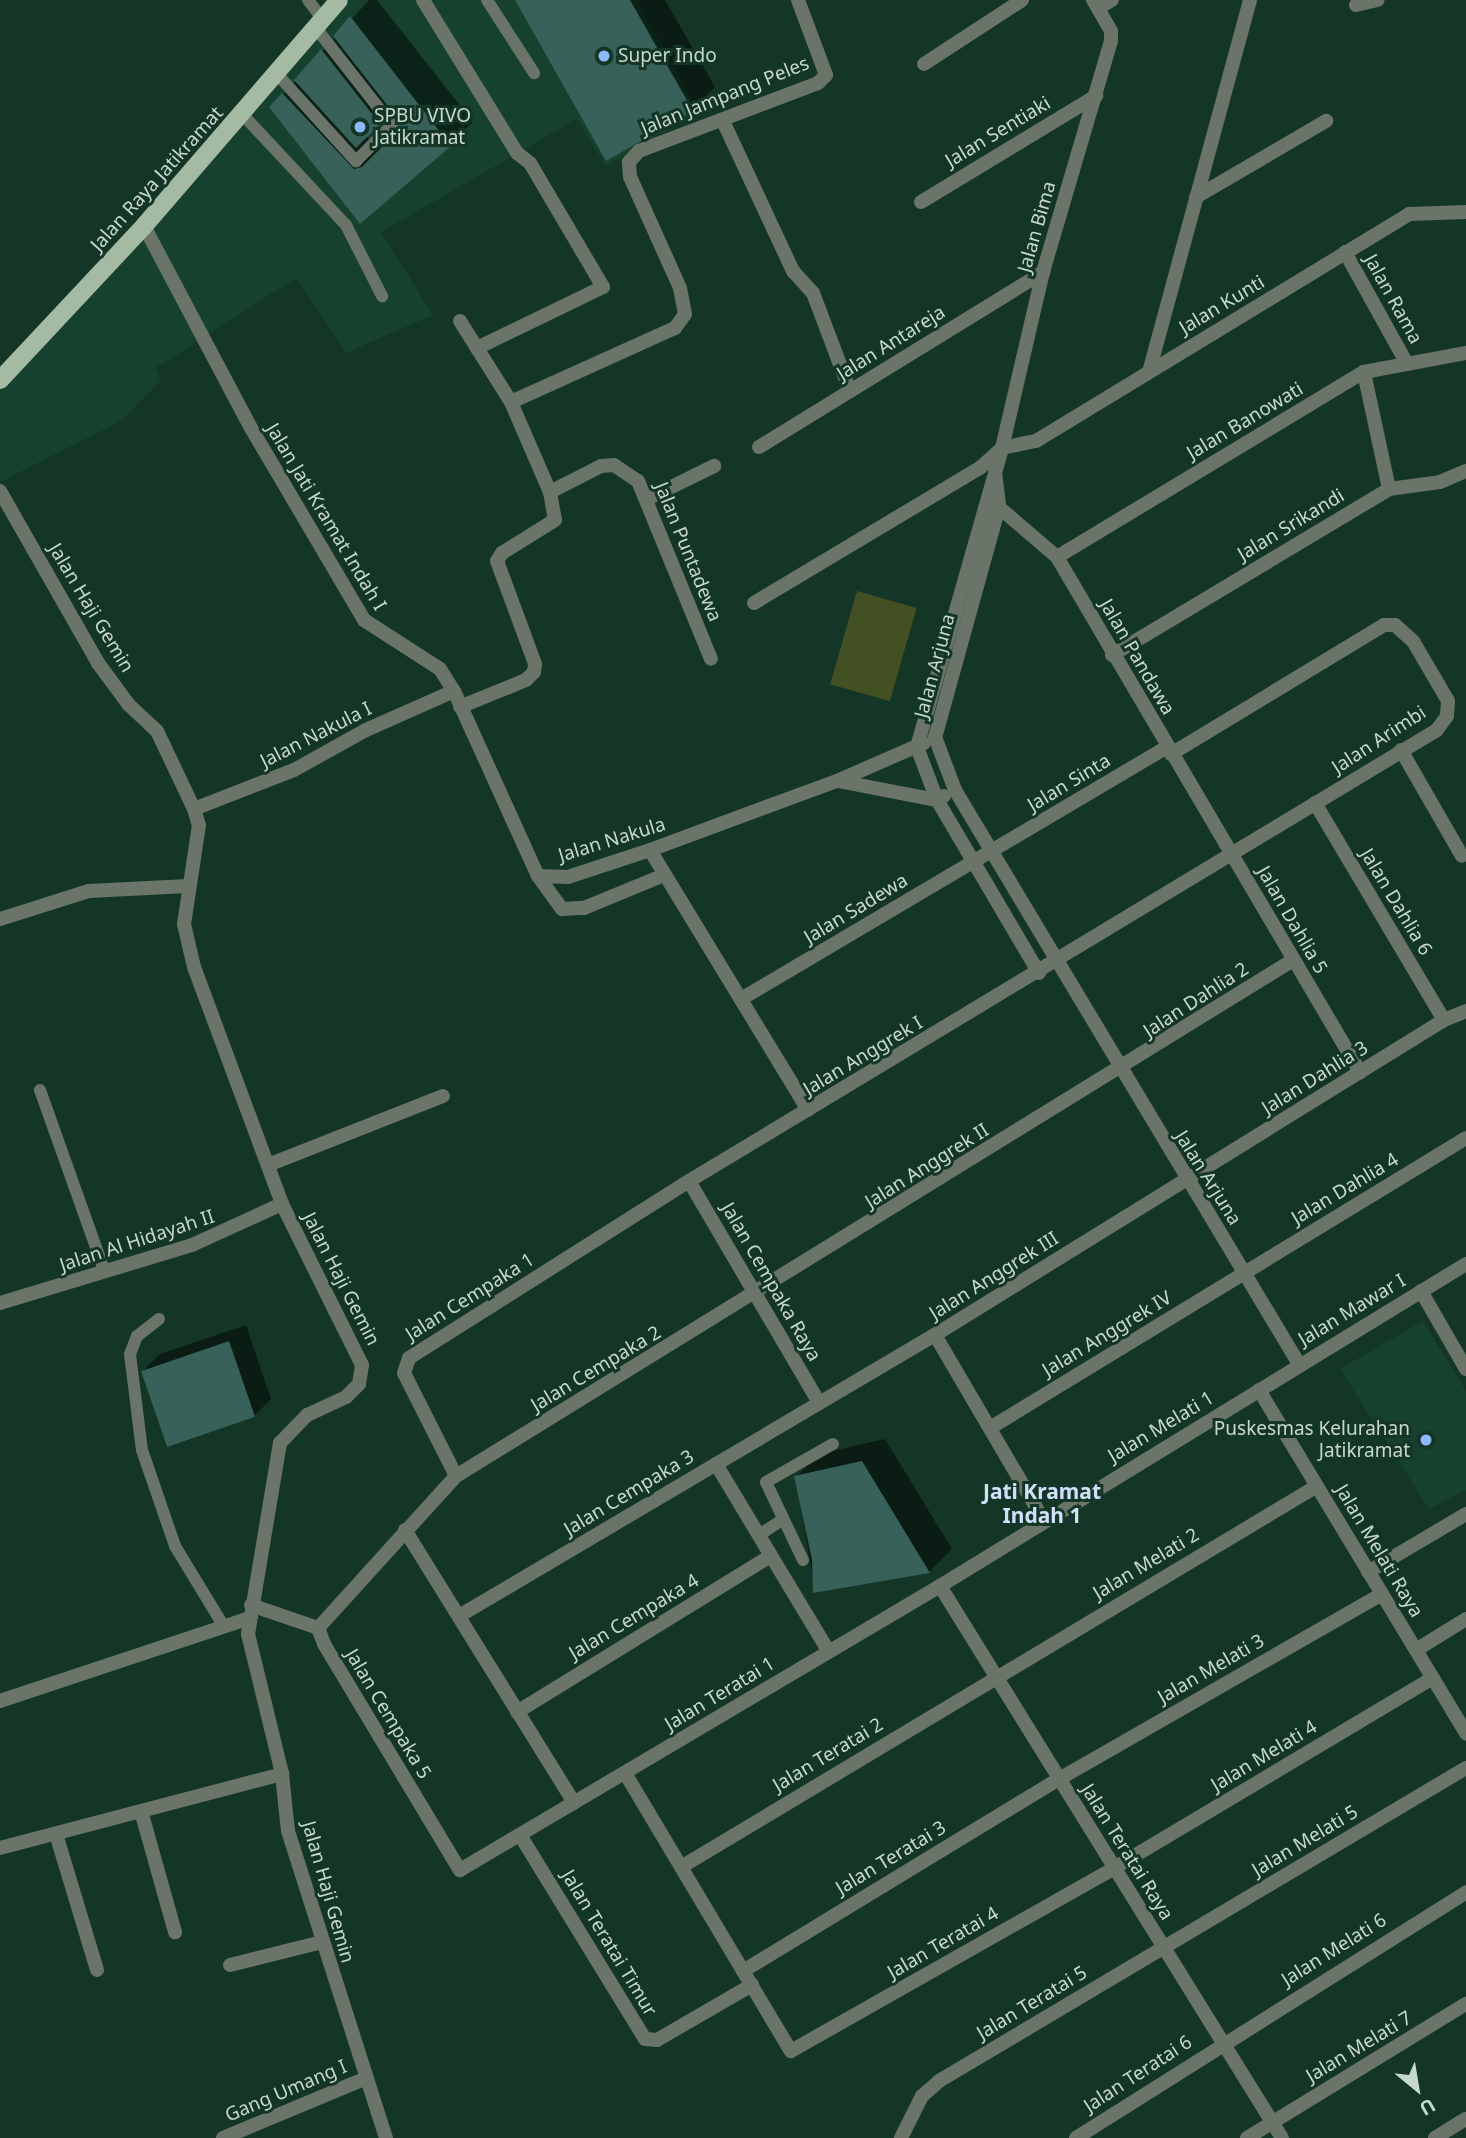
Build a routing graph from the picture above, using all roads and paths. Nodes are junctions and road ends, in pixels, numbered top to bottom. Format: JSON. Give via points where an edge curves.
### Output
{"nodes":[{"id":1,"x":308,"y":0,"type":"edge"},
{"id":2,"x":339,"y":0,"type":"edge"},
{"id":3,"x":423,"y":0,"type":"edge"},
{"id":4,"x":487,"y":0,"type":"edge"},
{"id":5,"x":798,"y":0,"type":"edge"},
{"id":6,"x":1022,"y":0,"type":"edge"},
{"id":7,"x":1112,"y":0,"type":"edge"},
{"id":8,"x":1250,"y":0,"type":"edge"},
{"id":9,"x":1377,"y":0,"type":"edge"},
{"id":10,"x":1096,"y":4,"type":"edge"},
{"id":11,"x":1356,"y":5,"type":"dead end"},
{"id":12,"x":320,"y":24,"type":"junction"},
{"id":13,"x":923,"y":64,"type":"dead end"},
{"id":14,"x":277,"y":74,"type":"junction"},
{"id":15,"x":534,"y":74,"type":"dead end"},
{"id":16,"x":1096,"y":96,"type":"junction"},
{"id":17,"x":243,"y":115,"type":"junction"},
{"id":18,"x":723,"y":121,"type":"junction"},
{"id":19,"x":1325,"y":121,"type":"dead end"},
{"id":20,"x":1196,"y":197,"type":"junction"},
{"id":21,"x":921,"y":202,"type":"dead end"},
{"id":22,"x":1466,"y":212,"type":"edge"},
{"id":23,"x":144,"y":226,"type":"junction"},
{"id":24,"x":1345,"y":252,"type":"junction"},
{"id":25,"x":1043,"y":272,"type":"junction"},
{"id":26,"x":382,"y":296,"type":"dead end"},
{"id":27,"x":460,"y":321,"type":"dead end"},
{"id":28,"x":477,"y":348,"type":"junction"},
{"id":29,"x":1466,"y":353,"type":"edge"},
{"id":30,"x":1407,"y":364,"type":"junction"},
{"id":31,"x":1149,"y":372,"type":"junction"},
{"id":32,"x":1364,"y":372,"type":"junction"},
{"id":33,"x":0,"y":380,"type":"edge"},
{"id":34,"x":850,"y":391,"type":"junction"},
{"id":35,"x":511,"y":402,"type":"junction"},
{"id":36,"x":758,"y":447,"type":"dead end"},
{"id":37,"x":1002,"y":448,"type":"junction"},
{"id":38,"x":714,"y":466,"type":"dead end"},
{"id":39,"x":995,"y":470,"type":"joint"},
{"id":40,"x":1466,"y":471,"type":"edge"},
{"id":41,"x":1389,"y":489,"type":"junction"},
{"id":42,"x":0,"y":491,"type":"edge"},
{"id":43,"x":550,"y":492,"type":"junction"},
{"id":44,"x":647,"y":499,"type":"junction"},
{"id":45,"x":993,"y":502,"type":"junction"},
{"id":46,"x":1057,"y":557,"type":"junction"},
{"id":47,"x":754,"y":603,"type":"dead end"},
{"id":48,"x":1112,"y":655,"type":"junction"},
{"id":49,"x":711,"y":659,"type":"dead end"},
{"id":50,"x":454,"y":691,"type":"junction"},
{"id":51,"x":460,"y":707,"type":"junction"},
{"id":52,"x":935,"y":737,"type":"junction"},
{"id":53,"x":918,"y":747,"type":"junction"},
{"id":54,"x":1169,"y":750,"type":"junction"},
{"id":55,"x":1401,"y":750,"type":"junction"},
{"id":56,"x":837,"y":781,"type":"junction"},
{"id":57,"x":955,"y":790,"type":"junction"},
{"id":58,"x":937,"y":800,"type":"junction"},
{"id":59,"x":1315,"y":803,"type":"junction"},
{"id":60,"x":194,"y":809,"type":"junction"},
{"id":61,"x":650,"y":850,"type":"junction"},
{"id":62,"x":991,"y":852,"type":"junction"},
{"id":63,"x":1232,"y":855,"type":"junction"},
{"id":64,"x":1462,"y":856,"type":"dead end"},
{"id":65,"x":974,"y":861,"type":"junction"},
{"id":66,"x":664,"y":874,"type":"junction"},
{"id":67,"x":538,"y":876,"type":"junction"},
{"id":68,"x":188,"y":886,"type":"junction"},
{"id":69,"x":0,"y":919,"type":"edge"},
{"id":70,"x":1293,"y":960,"type":"junction"},
{"id":71,"x":1056,"y":963,"type":"junction"},
{"id":72,"x":1039,"y":973,"type":"junction"},
{"id":73,"x":741,"y":999,"type":"junction"},
{"id":74,"x":1466,"y":1011,"type":"edge"},
{"id":75,"x":1444,"y":1020,"type":"junction"},
{"id":76,"x":1120,"y":1070,"type":"junction"},
{"id":77,"x":1360,"y":1072,"type":"junction"},
{"id":78,"x":40,"y":1090,"type":"dead end"},
{"id":79,"x":443,"y":1096,"type":"dead end"},
{"id":80,"x":808,"y":1110,"type":"junction"},
{"id":81,"x":1466,"y":1138,"type":"edge"},
{"id":82,"x":268,"y":1164,"type":"junction"},
{"id":83,"x":689,"y":1181,"type":"junction"},
{"id":84,"x":1187,"y":1181,"type":"junction"},
{"id":85,"x":282,"y":1204,"type":"junction"},
{"id":86,"x":1466,"y":1264,"type":"edge"},
{"id":87,"x":104,"y":1270,"type":"junction"},
{"id":88,"x":1244,"y":1273,"type":"junction"},
{"id":89,"x":1421,"y":1291,"type":"junction"},
{"id":90,"x":755,"y":1294,"type":"junction"},
{"id":91,"x":0,"y":1303,"type":"edge"},
{"id":92,"x":159,"y":1319,"type":"dead end"},
{"id":93,"x":935,"y":1335,"type":"junction"},
{"id":94,"x":1299,"y":1364,"type":"junction"},
{"id":95,"x":1466,"y":1369,"type":"edge"},
{"id":96,"x":1259,"y":1390,"type":"junction"},
{"id":97,"x":819,"y":1403,"type":"junction"},
{"id":98,"x":990,"y":1428,"type":"junction"},
{"id":99,"x":833,"y":1444,"type":"dead end"},
{"id":100,"x":716,"y":1464,"type":"junction"},
{"id":101,"x":456,"y":1476,"type":"junction"},
{"id":102,"x":1317,"y":1486,"type":"junction"},
{"id":103,"x":1466,"y":1514,"type":"edge"},
{"id":104,"x":782,"y":1520,"type":"junction"},
{"id":105,"x":1044,"y":1521,"type":"junction"},
{"id":106,"x":405,"y":1530,"type":"junction"},
{"id":107,"x":759,"y":1535,"type":"junction"},
{"id":108,"x":771,"y":1556,"type":"junction"},
{"id":109,"x":803,"y":1560,"type":"dead end"},
{"id":110,"x":1368,"y":1572,"type":"junction"},
{"id":111,"x":940,"y":1586,"type":"junction"},
{"id":112,"x":1382,"y":1594,"type":"junction"},
{"id":113,"x":250,"y":1612,"type":"junction"},
{"id":114,"x":459,"y":1616,"type":"junction"},
{"id":115,"x":1466,"y":1619,"type":"edge"},
{"id":116,"x":223,"y":1625,"type":"junction"},
{"id":117,"x":318,"y":1628,"type":"junction"},
{"id":118,"x":1416,"y":1650,"type":"junction"},
{"id":119,"x":829,"y":1652,"type":"junction"},
{"id":120,"x":995,"y":1676,"type":"junction"},
{"id":121,"x":1433,"y":1678,"type":"junction"},
{"id":122,"x":0,"y":1701,"type":"edge"},
{"id":123,"x":517,"y":1712,"type":"junction"},
{"id":124,"x":1466,"y":1732,"type":"edge"},
{"id":125,"x":1466,"y":1768,"type":"edge"},
{"id":126,"x":625,"y":1773,"type":"junction"},
{"id":127,"x":282,"y":1774,"type":"junction"},
{"id":128,"x":1059,"y":1779,"type":"junction"},
{"id":129,"x":574,"y":1803,"type":"junction"},
{"id":130,"x":141,"y":1811,"type":"junction"},
{"id":131,"x":56,"y":1834,"type":"junction"},
{"id":132,"x":520,"y":1835,"type":"junction"},
{"id":133,"x":0,"y":1847,"type":"edge"},
{"id":134,"x":681,"y":1867,"type":"junction"},
{"id":135,"x":1114,"y":1867,"type":"junction"},
{"id":136,"x":1466,"y":1892,"type":"edge"},
{"id":137,"x":175,"y":1932,"type":"dead end"},
{"id":138,"x":322,"y":1942,"type":"junction"},
{"id":139,"x":1164,"y":1947,"type":"junction"},
{"id":140,"x":230,"y":1965,"type":"dead end"},
{"id":141,"x":97,"y":1970,"type":"dead end"},
{"id":142,"x":743,"y":1971,"type":"junction"},
{"id":143,"x":752,"y":1986,"type":"junction"},
{"id":144,"x":1466,"y":2004,"type":"edge"},
{"id":145,"x":1222,"y":2042,"type":"junction"},
{"id":146,"x":364,"y":2079,"type":"junction"},
{"id":147,"x":1466,"y":2119,"type":"edge"},
{"id":148,"x":1272,"y":2122,"type":"junction"},
{"id":149,"x":223,"y":2138,"type":"edge"},
{"id":150,"x":386,"y":2138,"type":"edge"},
{"id":151,"x":901,"y":2138,"type":"edge"},
{"id":152,"x":1076,"y":2138,"type":"edge"},
{"id":153,"x":1247,"y":2138,"type":"edge"},
{"id":154,"x":1282,"y":2138,"type":"edge"},
{"id":155,"x":1435,"y":2138,"type":"edge"}],
"edges":[{"from":1,"to":12,"type":"lane"},
{"from":2,"to":12,"type":"main road","name":"Jalan Raya Jatikramat"},
{"from":3,"to":28,"type":"street","via":[[517,153],[530,163],[603,288]]},
{"from":4,"to":15,"type":"lane"},
{"from":5,"to":18,"type":"street","name":"Jalan Jampang Peles","via":[[826,75],[818,83]]},
{"from":6,"to":13,"type":"street"},
{"from":7,"to":10,"type":"street"},
{"from":8,"to":20,"type":"street"},
{"from":9,"to":11,"type":"street"},
{"from":10,"to":16,"type":"street","name":"Jalan Bima","via":[[1111,31]]},
{"from":12,"to":14,"type":"main road","name":"Jalan Raya Jatikramat"},
{"from":12,"to":14,"type":"lane","via":[[392,125],[356,161]]},
{"from":14,"to":17,"type":"main road","name":"Jalan Raya Jatikramat"},
{"from":16,"to":21,"type":"street","name":"Jalan Sentiaki"},
{"from":16,"to":25,"type":"street","name":"Jalan Bima"},
{"from":17,"to":23,"type":"main road","name":"Jalan Raya Jatikramat"},
{"from":17,"to":26,"type":"lane","via":[[346,225]]},
{"from":18,"to":34,"type":"street","via":[[793,271],[813,293]]},
{"from":18,"to":35,"type":"street","name":"Jalan Jampang Peles","via":[[639,151],[629,162],[630,177],[680,288],[685,314],[675,328]]},
{"from":19,"to":20,"type":"street"},
{"from":20,"to":31,"type":"street"},
{"from":22,"to":24,"type":"street","name":"Jalan Kunti","via":[[1409,214]]},
{"from":23,"to":33,"type":"main road","name":"Jalan Raya Jatikramat"},
{"from":23,"to":50,"type":"street","name":"Jalan Jati Kramat Indah I","via":[[251,428],[364,620],[440,669]]},
{"from":24,"to":30,"type":"street","name":"Jalan Rama"},
{"from":24,"to":31,"type":"street","name":"Jalan Kunti"},
{"from":25,"to":34,"type":"street","name":"Jalan Antareja"},
{"from":25,"to":37,"type":"street","name":"Jalan Bima"},
{"from":27,"to":28,"type":"street"},
{"from":28,"to":35,"type":"street"},
{"from":29,"to":30,"type":"street","name":"Jalan Banowati"},
{"from":30,"to":32,"type":"street","name":"Jalan Banowati"},
{"from":31,"to":37,"type":"street","name":"Jalan Kunti","via":[[1036,441]]},
{"from":32,"to":41,"type":"street"},
{"from":32,"to":46,"type":"street","name":"Jalan Banowati"},
{"from":34,"to":36,"type":"street","name":"Jalan Antareja"},
{"from":35,"to":43,"type":"street"},
{"from":37,"to":39,"type":"street","name":"Jalan Bima"},
{"from":37,"to":47,"type":"street","via":[[980,468]]},
{"from":38,"to":44,"type":"street"},
{"from":39,"to":45,"type":"street","name":"Jalan Arjuna"},
{"from":40,"to":41,"type":"street","via":[[1440,482]]},
{"from":41,"to":48,"type":"street","name":"Jalan Srikandi"},
{"from":42,"to":60,"type":"street","name":"Jalan Haji Gemin","via":[[98,663],[157,732]]},
{"from":43,"to":44,"type":"street","name":"Jalan Puntadewa","via":[[601,466],[614,465],[638,481]]},
{"from":43,"to":51,"type":"street","via":[[555,510],[550,527],[509,548],[497,561],[534,672],[526,680]]},
{"from":44,"to":49,"type":"street","name":"Jalan Puntadewa"},
{"from":45,"to":46,"type":"street","name":"Jalan Pandawa"},
{"from":45,"to":52,"type":"street","name":"Jalan Arjuna"},
{"from":45,"to":53,"type":"street","name":"Jalan Arjuna"},
{"from":46,"to":48,"type":"street","name":"Jalan Pandawa"},
{"from":48,"to":54,"type":"street","name":"Jalan Pandawa"},
{"from":50,"to":51,"type":"street","name":"Jalan Jati Kramat Indah I"},
{"from":50,"to":60,"type":"street","name":"Jalan Nakula I","via":[[366,730],[294,771]]},
{"from":51,"to":67,"type":"street","name":"Jalan Jati Kramat Indah I"},
{"from":52,"to":53,"type":"street","name":"Jalan Nakula"},
{"from":52,"to":57,"type":"street","name":"Jalan Arjuna"},
{"from":53,"to":56,"type":"street","name":"Jalan Nakula"},
{"from":53,"to":58,"type":"street"},
{"from":54,"to":55,"type":"street","name":"Jalan Arimbi","via":[[1384,625],[1395,625],[1413,641],[1448,701],[1447,716],[1437,730]]},
{"from":54,"to":62,"type":"street","name":"Jalan Sinta"},
{"from":54,"to":63,"type":"street","name":"Jalan Pandawa"},
{"from":55,"to":59,"type":"street","name":"Jalan Arimbi"},
{"from":55,"to":64,"type":"street"},
{"from":56,"to":58,"type":"street"},
{"from":56,"to":61,"type":"street","name":"Jalan Nakula"},
{"from":57,"to":58,"type":"street"},
{"from":57,"to":62,"type":"street","name":"Jalan Arjuna"},
{"from":58,"to":65,"type":"street"},
{"from":59,"to":63,"type":"street","name":"Jalan Arimbi"},
{"from":59,"to":75,"type":"street","name":"Jalan Dahlia 6"},
{"from":60,"to":68,"type":"street","name":"Jalan Haji Gemin","via":[[200,825]]},
{"from":61,"to":66,"type":"street"},
{"from":61,"to":67,"type":"street","name":"Jalan Nakula","via":[[568,877]]},
{"from":62,"to":65,"type":"street","name":"Jalan Sadewa"},
{"from":62,"to":71,"type":"street","name":"Jalan Arjuna"},
{"from":63,"to":70,"type":"street","name":"Jalan Dahlia 5"},
{"from":63,"to":71,"type":"street","name":"Jalan Dahlia 5"},
{"from":65,"to":72,"type":"street"},
{"from":65,"to":73,"type":"street","name":"Jalan Sadewa"},
{"from":66,"to":67,"type":"street","name":"Jalan Nakula","via":[[583,908],[562,909]]},
{"from":66,"to":73,"type":"street"},
{"from":68,"to":69,"type":"street","via":[[89,891]]},
{"from":68,"to":82,"type":"street","name":"Jalan Haji Gemin","via":[[184,924],[194,967]]},
{"from":70,"to":76,"type":"street","name":"Jalan Dahlia 2"},
{"from":70,"to":77,"type":"street","name":"Jalan Dahlia 5"},
{"from":71,"to":72,"type":"street","name":"Jalan Anggrek I"},
{"from":71,"to":76,"type":"street","name":"Jalan Arjuna"},
{"from":72,"to":80,"type":"street","name":"Jalan Anggrek I"},
{"from":73,"to":80,"type":"street"},
{"from":74,"to":75,"type":"street","name":"Jalan Dahlia 3"},
{"from":75,"to":77,"type":"street","name":"Jalan Dahlia 3"},
{"from":76,"to":84,"type":"street","name":"Jalan Arjuna"},
{"from":76,"to":90,"type":"street","name":"Jalan Anggrek II"},
{"from":77,"to":84,"type":"street","name":"Jalan Dahlia 3"},
{"from":78,"to":87,"type":"lane"},
{"from":79,"to":82,"type":"street"},
{"from":80,"to":83,"type":"street","name":"Jalan Anggrek I"},
{"from":81,"to":88,"type":"street","name":"Jalan Dahlia 4"},
{"from":82,"to":85,"type":"street","name":"Jalan Haji Gemin"},
{"from":83,"to":90,"type":"street","name":"Jalan Cempaka Raya"},
{"from":83,"to":101,"type":"street","name":"Jalan Cempaka 1","via":[[410,1358],[404,1373]]},
{"from":84,"to":88,"type":"street","name":"Jalan Arjuna"},
{"from":84,"to":93,"type":"street","name":"Jalan Anggrek III"},
{"from":85,"to":87,"type":"street","name":"Jalan Al Hidayah II","via":[[192,1245]]},
{"from":85,"to":113,"type":"street","name":"Jalan Haji Gemin","via":[[362,1365],[359,1384],[346,1397],[307,1415],[281,1443]]},
{"from":86,"to":89,"type":"street","name":"Jalan Mawar I"},
{"from":87,"to":91,"type":"street","name":"Jalan Al Hidayah II","via":[[34,1296]]},
{"from":88,"to":94,"type":"street","name":"Jalan Arjuna"},
{"from":88,"to":98,"type":"street","name":"Jalan Anggrek IV"},
{"from":89,"to":94,"type":"street","name":"Jalan Mawar I"},
{"from":89,"to":95,"type":"street"},
{"from":90,"to":97,"type":"street","name":"Jalan Cempaka Raya"},
{"from":90,"to":101,"type":"street","name":"Jalan Cempaka 2"},
{"from":92,"to":116,"type":"lane","via":[[137,1336],[130,1354],[142,1450],[175,1546]]},
{"from":93,"to":97,"type":"street","name":"Jalan Anggrek III"},
{"from":93,"to":98,"type":"street"},
{"from":94,"to":96,"type":"street","name":"Jalan Mawar I"},
{"from":96,"to":102,"type":"street","name":"Jalan Melati Raya"},
{"from":96,"to":105,"type":"street","name":"Jalan Melati 1"},
{"from":97,"to":100,"type":"street","name":"Jalan Cempaka 3"},
{"from":98,"to":105,"type":"street"},
{"from":99,"to":104,"type":"lane","via":[[766,1482]]},
{"from":100,"to":107,"type":"street"},
{"from":100,"to":114,"type":"street","name":"Jalan Cempaka 3"},
{"from":101,"to":106,"type":"street"},
{"from":102,"to":110,"type":"street","name":"Jalan Melati Raya"},
{"from":102,"to":120,"type":"street","name":"Jalan Melati 2"},
{"from":103,"to":110,"type":"street"},
{"from":104,"to":107,"type":"lane"},
{"from":104,"to":109,"type":"lane"},
{"from":105,"to":111,"type":"street","name":"Jalan Melati 1"},
{"from":106,"to":114,"type":"street"},
{"from":106,"to":117,"type":"street"},
{"from":107,"to":108,"type":"street"},
{"from":108,"to":119,"type":"street"},
{"from":108,"to":123,"type":"street","name":"Jalan Cempaka 4"},
{"from":110,"to":112,"type":"street","name":"Jalan Melati Raya"},
{"from":111,"to":119,"type":"street","name":"Jalan Teratai 1"},
{"from":111,"to":120,"type":"street","name":"Jalan Teratai Raya"},
{"from":112,"to":118,"type":"street","name":"Jalan Melati Raya"},
{"from":112,"to":128,"type":"street","name":"Jalan Melati 3"},
{"from":113,"to":116,"type":"street"},
{"from":113,"to":117,"type":"street"},
{"from":113,"to":127,"type":"street","name":"Jalan Haji Gemin","via":[[252,1660]]},
{"from":114,"to":123,"type":"street"},
{"from":115,"to":118,"type":"street"},
{"from":116,"to":122,"type":"street"},
{"from":117,"to":132,"type":"street","name":"Jalan Cempaka 5","via":[[460,1870]]},
{"from":118,"to":121,"type":"street","name":"Jalan Melati Raya"},
{"from":119,"to":126,"type":"street","name":"Jalan Teratai 1"},
{"from":120,"to":128,"type":"street","name":"Jalan Teratai Raya"},
{"from":120,"to":134,"type":"street","name":"Jalan Teratai 2"},
{"from":121,"to":124,"type":"street","name":"Jalan Melati Raya"},
{"from":121,"to":135,"type":"street","name":"Jalan Melati 4"},
{"from":123,"to":129,"type":"street"},
{"from":125,"to":139,"type":"street","name":"Jalan Melati 5"},
{"from":126,"to":129,"type":"street","name":"Jalan Teratai 1"},
{"from":126,"to":134,"type":"street"},
{"from":127,"to":130,"type":"street"},
{"from":127,"to":138,"type":"street","name":"Jalan Haji Gemin","via":[[288,1830]]},
{"from":128,"to":135,"type":"street","name":"Jalan Teratai Raya"},
{"from":128,"to":142,"type":"street","name":"Jalan Teratai 3"},
{"from":129,"to":132,"type":"street","name":"Jalan Teratai 1"},
{"from":130,"to":131,"type":"street"},
{"from":130,"to":137,"type":"street"},
{"from":131,"to":133,"type":"street"},
{"from":131,"to":141,"type":"street"},
{"from":132,"to":143,"type":"street","name":"Jalan Teratai Timur","via":[[645,2039],[657,2040]]},
{"from":134,"to":142,"type":"street"},
{"from":135,"to":139,"type":"street","name":"Jalan Teratai Raya"},
{"from":135,"to":143,"type":"street","name":"Jalan Teratai 4","via":[[791,2051]]},
{"from":136,"to":145,"type":"street","name":"Jalan Melati 6"},
{"from":138,"to":140,"type":"street"},
{"from":138,"to":146,"type":"street","name":"Jalan Haji Gemin"},
{"from":139,"to":145,"type":"street","name":"Jalan Teratai Raya"},
{"from":139,"to":151,"type":"street","name":"Jalan Teratai 5","via":[[939,2081],[922,2096]]},
{"from":142,"to":143,"type":"street"},
{"from":144,"to":148,"type":"street","name":"Jalan Melati 7"},
{"from":145,"to":148,"type":"street","name":"Jalan Teratai Raya"},
{"from":145,"to":152,"type":"street","name":"Jalan Teratai 6"},
{"from":146,"to":149,"type":"street","name":"Gang Umang I"},
{"from":146,"to":150,"type":"street","name":"Jalan Haji Gemin"},
{"from":147,"to":155,"type":"street"},
{"from":148,"to":153,"type":"street","name":"Jalan Melati 7"},
{"from":148,"to":154,"type":"street","name":"Jalan Teratai Raya"}]}
